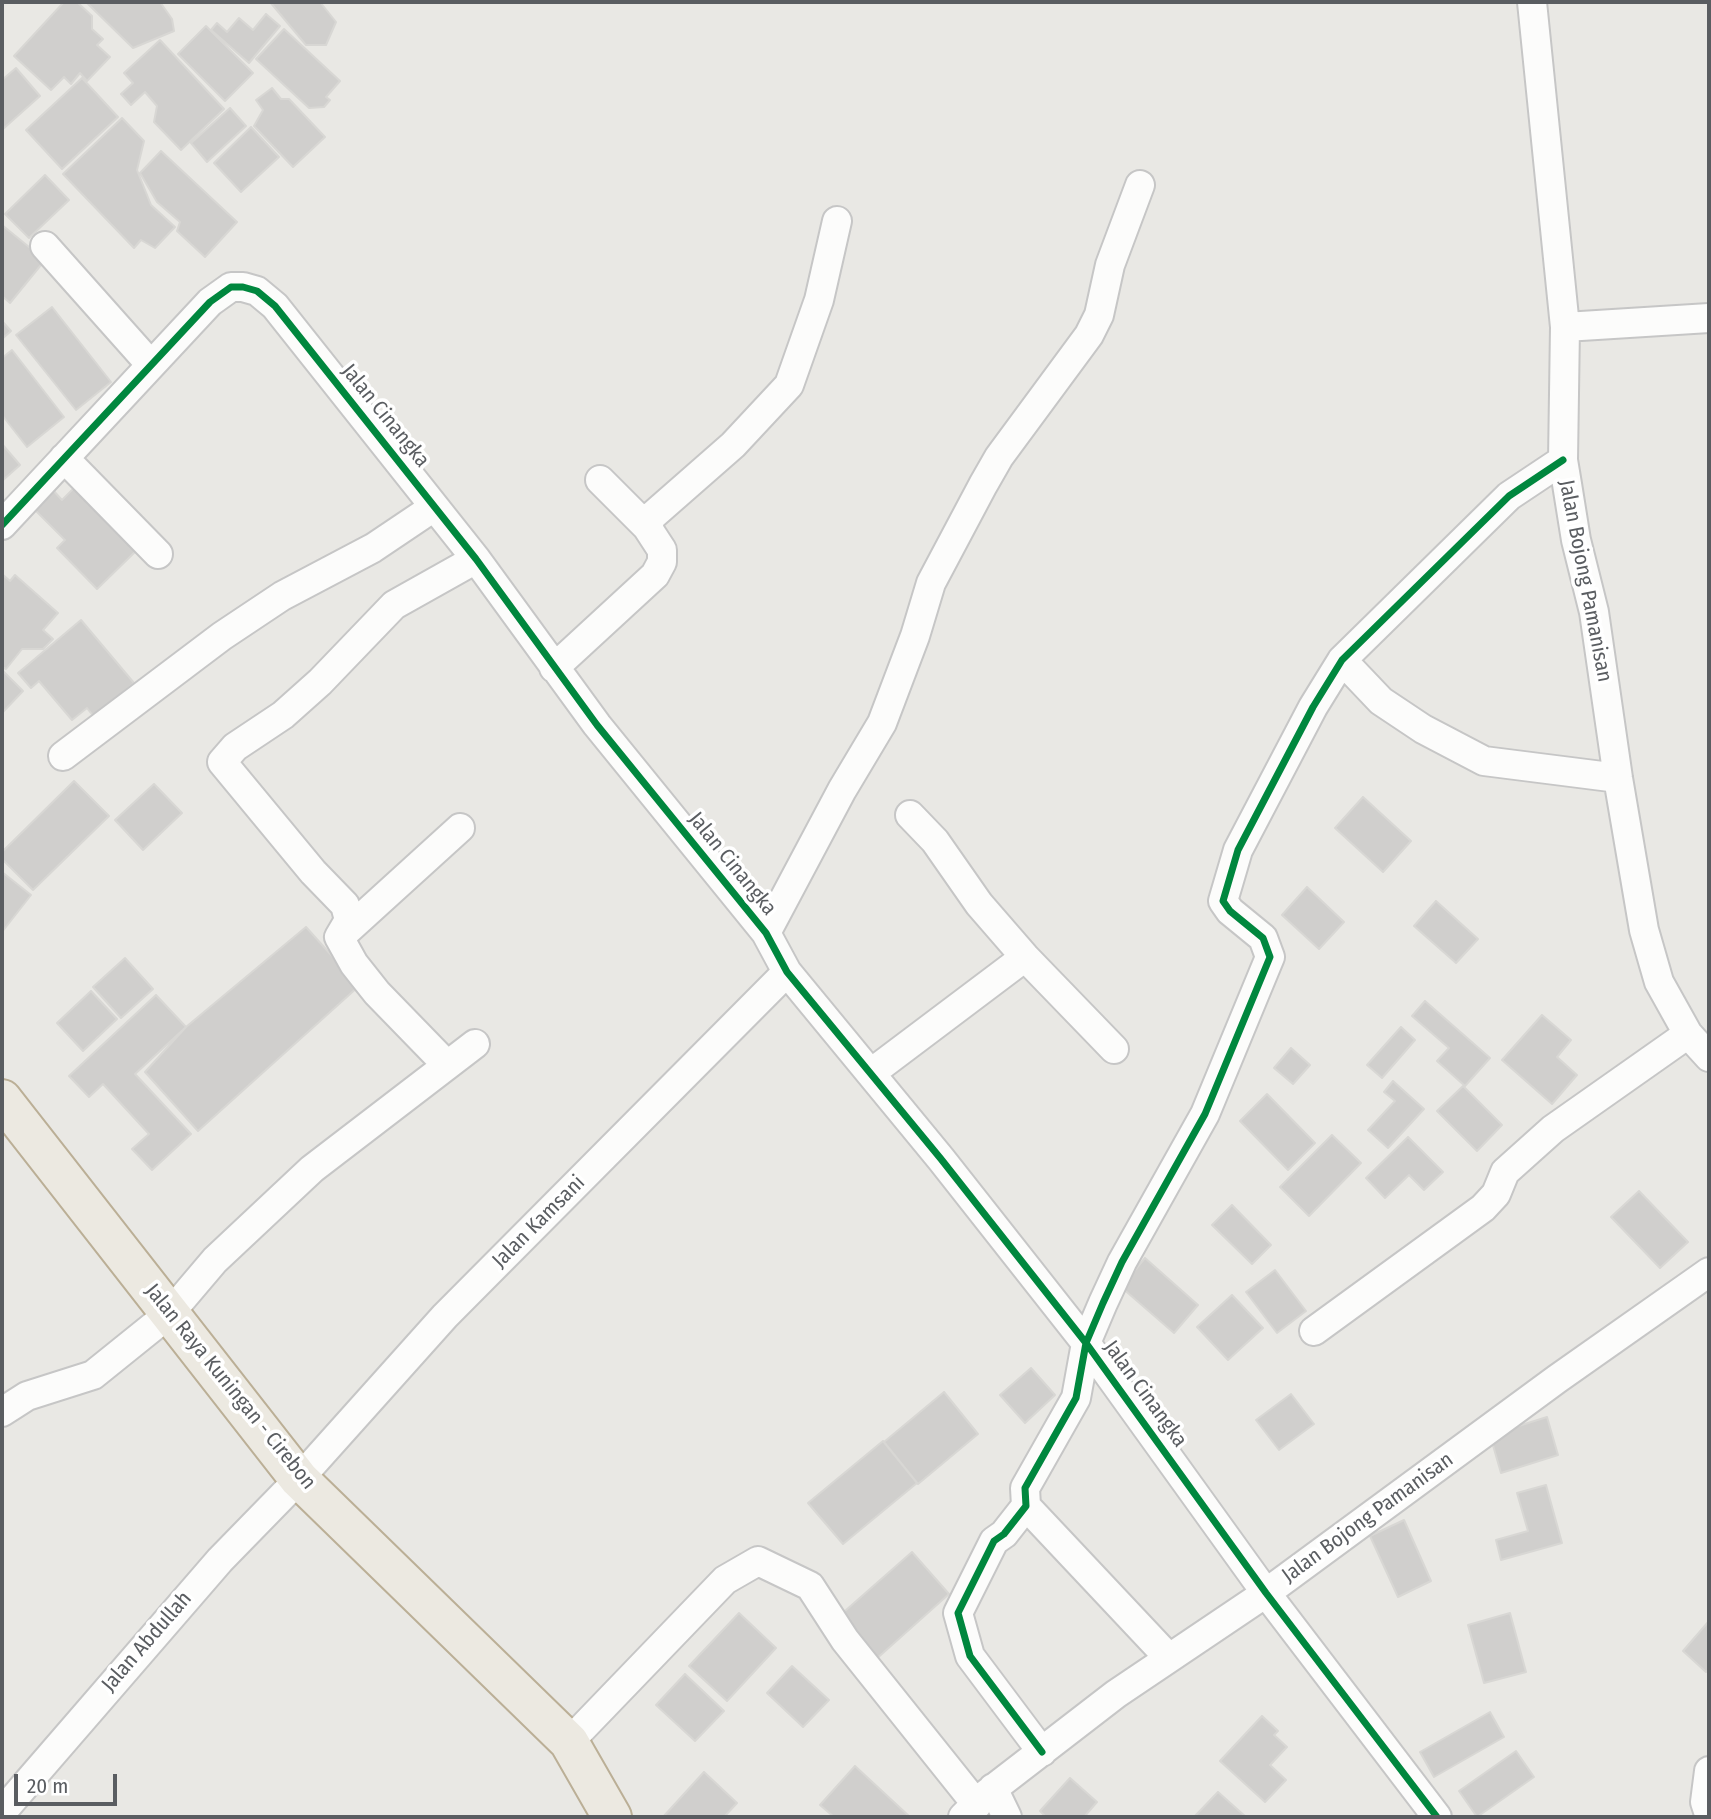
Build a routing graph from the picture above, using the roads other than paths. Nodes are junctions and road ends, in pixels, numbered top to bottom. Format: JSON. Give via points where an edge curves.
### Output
{"nodes":[{"id":1,"x":1532,"y":2,"type":"edge"},
{"id":2,"x":1140,"y":185,"type":"dead end"},
{"id":3,"x":837,"y":221,"type":"dead end"},
{"id":4,"x":45,"y":246,"type":"dead end"},
{"id":5,"x":1709,"y":318,"type":"edge"},
{"id":6,"x":1565,"y":327,"type":"junction"},
{"id":7,"x":151,"y":365,"type":"junction"},
{"id":8,"x":64,"y":458,"type":"junction"},
{"id":9,"x":1563,"y":460,"type":"junction"},
{"id":10,"x":600,"y":480,"type":"dead end"},
{"id":11,"x":434,"y":507,"type":"junction"},
{"id":12,"x":2,"y":525,"type":"edge"},
{"id":13,"x":647,"y":527,"type":"junction"},
{"id":14,"x":158,"y":554,"type":"dead end"},
{"id":15,"x":476,"y":559,"type":"junction"},
{"id":16,"x":1342,"y":660,"type":"junction"},
{"id":17,"x":554,"y":668,"type":"junction"},
{"id":18,"x":63,"y":757,"type":"dead end"},
{"id":19,"x":1618,"y":778,"type":"junction"},
{"id":20,"x":910,"y":816,"type":"dead end"},
{"id":21,"x":460,"y":828,"type":"dead end"},
{"id":22,"x":766,"y":933,"type":"junction"},
{"id":23,"x":339,"y":937,"type":"junction"},
{"id":24,"x":1025,"y":957,"type":"junction"},
{"id":25,"x":788,"y":972,"type":"junction"},
{"id":26,"x":1688,"y":1034,"type":"junction"},
{"id":27,"x":475,"y":1044,"type":"dead end"},
{"id":28,"x":1114,"y":1049,"type":"dead end"},
{"id":29,"x":1709,"y":1057,"type":"edge"},
{"id":30,"x":447,"y":1065,"type":"junction"},
{"id":31,"x":871,"y":1073,"type":"junction"},
{"id":32,"x":2,"y":1099,"type":"edge"},
{"id":33,"x":1709,"y":1272,"type":"edge"},
{"id":34,"x":170,"y":1313,"type":"junction"},
{"id":35,"x":1314,"y":1331,"type":"dead end"},
{"id":36,"x":1086,"y":1343,"type":"junction"},
{"id":37,"x":2,"y":1412,"type":"edge"},
{"id":38,"x":299,"y":1479,"type":"junction"},
{"id":39,"x":1026,"y":1506,"type":"junction"},
{"id":40,"x":1266,"y":1593,"type":"junction"},
{"id":41,"x":1169,"y":1658,"type":"junction"},
{"id":42,"x":569,"y":1742,"type":"junction"},
{"id":43,"x":1042,"y":1752,"type":"junction"},
{"id":44,"x":1709,"y":1771,"type":"edge"},
{"id":45,"x":978,"y":1803,"type":"edge"},
{"id":46,"x":2,"y":1812,"type":"edge"},
{"id":47,"x":1709,"y":1814,"type":"edge"},
{"id":48,"x":612,"y":1817,"type":"edge"},
{"id":49,"x":1007,"y":1817,"type":"edge"},
{"id":50,"x":1437,"y":1817,"type":"edge"}],
"edges":[{"from":1,"to":6,"type":"street","name":"Jalan Bojong Pamanisan"},
{"from":2,"to":22,"type":"street","via":[[1090,335],[983,485],[931,583],[882,723]]},
{"from":3,"to":13,"type":"street","via":[[819,300],[789,385],[733,445],[652,516]]},
{"from":4,"to":7,"type":"street"},
{"from":5,"to":6,"type":"street"},
{"from":6,"to":9,"type":"street","name":"Jalan Bojong Pamanisan"},
{"from":7,"to":8,"type":"street","name":"Jalan Cinangka"},
{"from":7,"to":11,"type":"street","name":"Jalan Cinangka","via":[[210,302],[231,288],[257,291],[275,306]]},
{"from":8,"to":12,"type":"street","name":"Jalan Cinangka"},
{"from":8,"to":14,"type":"street"},
{"from":9,"to":16,"type":"street","via":[[1509,496]]},
{"from":9,"to":19,"type":"street","name":"Jalan Bojong Pamanisan","via":[[1594,612]]},
{"from":10,"to":13,"type":"street"},
{"from":11,"to":15,"type":"street","name":"Jalan Cinangka"},
{"from":11,"to":18,"type":"street","via":[[373,548],[272,603]]},
{"from":13,"to":17,"type":"street","via":[[662,550],[655,575]]},
{"from":15,"to":17,"type":"street","name":"Jalan Cinangka"},
{"from":15,"to":23,"type":"street","via":[[394,605],[320,682],[222,762],[345,905],[349,920]]},
{"from":16,"to":19,"type":"street","via":[[1381,701],[1484,761]]},
{"from":16,"to":36,"type":"street","via":[[1238,850],[1226,887],[1223,901],[1263,938],[1270,957],[1205,1114],[1122,1262]]},
{"from":17,"to":22,"type":"street","name":"Jalan Cinangka"},
{"from":19,"to":26,"type":"street","name":"Jalan Bojong Pamanisan","via":[[1644,930],[1659,982]]},
{"from":20,"to":24,"type":"street","via":[[935,841],[979,904]]},
{"from":21,"to":23,"type":"street"},
{"from":22,"to":25,"type":"street","name":"Jalan Cinangka"},
{"from":23,"to":30,"type":"street","via":[[377,993]]},
{"from":24,"to":28,"type":"street"},
{"from":24,"to":31,"type":"street"},
{"from":25,"to":31,"type":"street","name":"Jalan Cinangka"},
{"from":25,"to":38,"type":"street","name":"Jalan Kamsani","via":[[445,1316]]},
{"from":26,"to":29,"type":"street","name":"Jalan Bojong Pamanisan"},
{"from":26,"to":35,"type":"street","via":[[1553,1129],[1505,1172],[1496,1194],[1483,1208]]},
{"from":27,"to":30,"type":"street"},
{"from":30,"to":34,"type":"street","via":[[303,1178],[215,1260]]},
{"from":31,"to":36,"type":"street","name":"Jalan Cinangka"},
{"from":32,"to":34,"type":"highway","name":"Jalan Raya Kuningan - Cirebon"},
{"from":33,"to":40,"type":"street","name":"Jalan Bojong Pamanisan"},
{"from":34,"to":37,"type":"street","via":[[93,1375],[27,1396]]},
{"from":34,"to":38,"type":"highway","name":"Jalan Raya Kuningan - Cirebon"},
{"from":36,"to":39,"type":"street","via":[[1076,1398],[1025,1488]]},
{"from":36,"to":40,"type":"street","name":"Jalan Cinangka"},
{"from":38,"to":42,"type":"highway","name":"Jalan Raya Kuningan - Cirebon"},
{"from":38,"to":46,"type":"street","name":"Jalan Abdullah","via":[[220,1560]]},
{"from":39,"to":41,"type":"street"},
{"from":39,"to":43,"type":"street","via":[[993,1541],[958,1613],[970,1656]]},
{"from":40,"to":41,"type":"street","name":"Jalan Bojong Pamanisan"},
{"from":40,"to":50,"type":"street","name":"Jalan Cinangka"},
{"from":41,"to":43,"type":"street","name":"Jalan Bojong Pamanisan"},
{"from":42,"to":45,"type":"street","via":[[725,1580],[758,1561],[810,1586],[845,1640]]},
{"from":42,"to":48,"type":"highway","name":"Jalan Raya Kuningan - Cirebon"},
{"from":43,"to":45,"type":"street","name":"Jalan Bojong Pamanisan"},
{"from":44,"to":47,"type":"street","via":[[1705,1802]]},
{"from":45,"to":49,"type":"street"}]}
